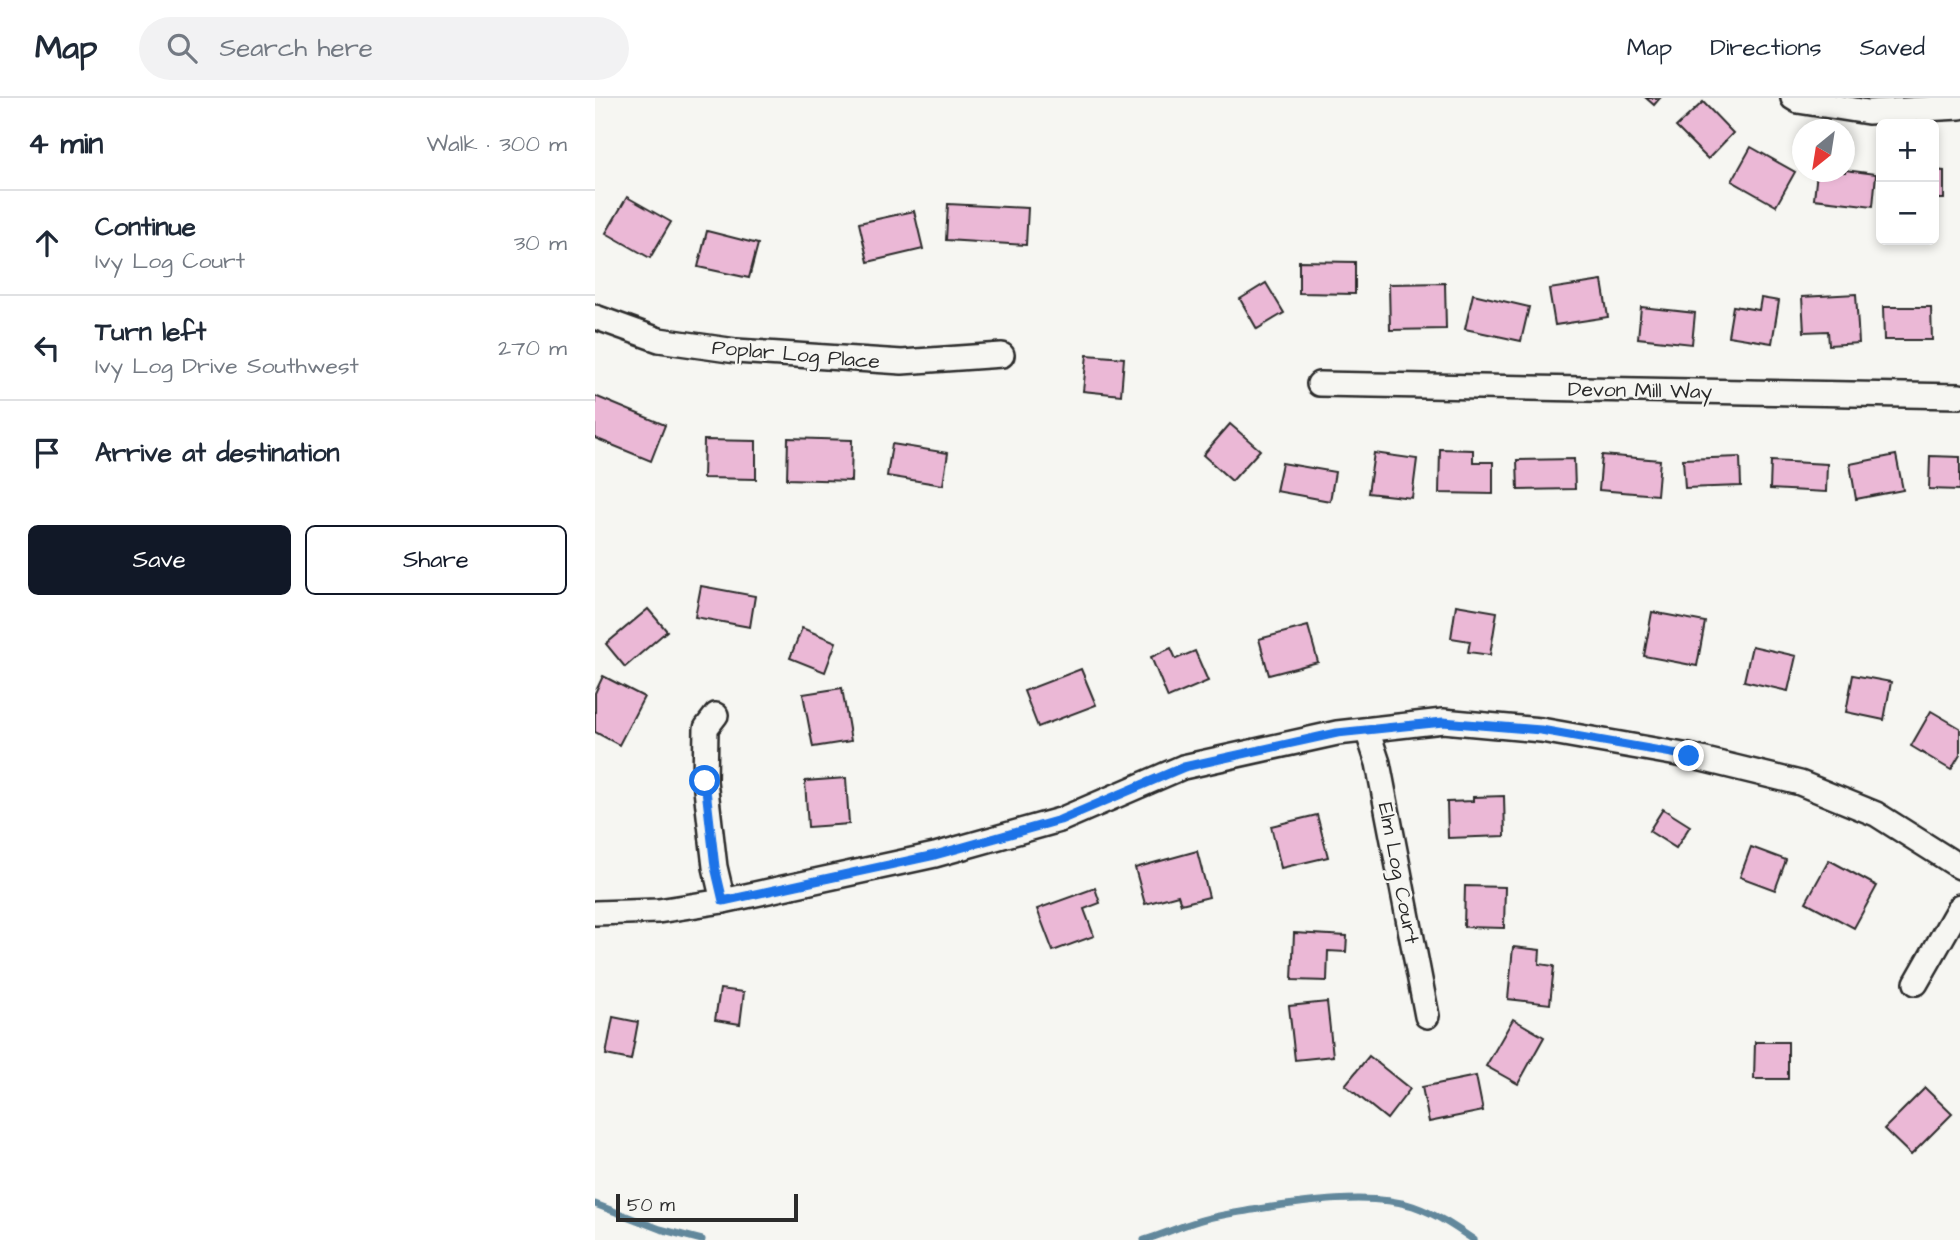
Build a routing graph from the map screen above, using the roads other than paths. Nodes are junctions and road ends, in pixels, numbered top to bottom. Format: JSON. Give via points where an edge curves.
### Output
{"nodes":[{"id":1,"x":1793,"y":98,"type":"edge"},
{"id":2,"x":1960,"y":107,"type":"edge"},
{"id":3,"x":595,"y":317,"type":"edge"},
{"id":4,"x":1002,"y":355,"type":"dead end"},
{"id":5,"x":1319,"y":384,"type":"dead end"},
{"id":6,"x":1960,"y":396,"type":"edge"},
{"id":7,"x":716,"y":715,"type":"dead end"},
{"id":8,"x":1367,"y":730,"type":"junction"},
{"id":9,"x":1960,"y":867,"type":"edge"},
{"id":10,"x":723,"y":901,"type":"junction"},
{"id":11,"x":1960,"y":906,"type":"edge"},
{"id":12,"x":595,"y":913,"type":"edge"},
{"id":13,"x":1916,"y":983,"type":"dead end"},
{"id":14,"x":1427,"y":1016,"type":"dead end"}],
"edges":[{"from":1,"to":2,"type":"street","via":[[1868,112]]},
{"from":3,"to":4,"type":"street","name":"Poplar Log Place","via":[[659,340],[736,351],[902,362]]},
{"from":5,"to":6,"type":"street","name":"Devon Mill Way"},
{"from":7,"to":10,"type":"street","via":[[706,728],[705,781]]},
{"from":8,"to":9,"type":"street","via":[[1443,722],[1541,730],[1689,756],[1800,783],[1877,814]]},
{"from":8,"to":10,"type":"street","via":[[1184,767],[1060,820],[935,855]]},
{"from":8,"to":14,"type":"street","name":"Elm Log Court","via":[[1378,763]]},
{"from":10,"to":12,"type":"street","via":[[658,911]]},
{"from":11,"to":13,"type":"street"}]}
